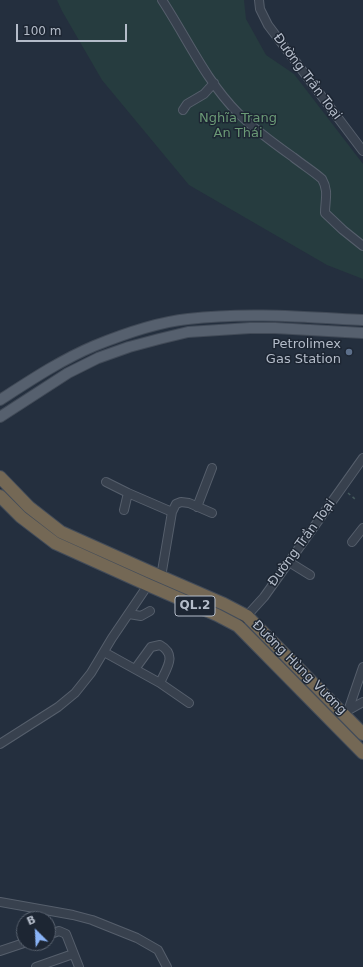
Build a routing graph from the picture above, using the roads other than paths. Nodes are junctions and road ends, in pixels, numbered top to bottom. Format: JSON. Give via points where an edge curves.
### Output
{"nodes":[{"id":1,"x":162,"y":0,"type":"edge"},
{"id":2,"x":259,"y":0,"type":"edge"},
{"id":3,"x":214,"y":83,"type":"junction"},
{"id":4,"x":183,"y":110,"type":"dead end"},
{"id":5,"x":363,"y":151,"type":"edge"},
{"id":6,"x":363,"y":246,"type":"edge"},
{"id":7,"x":349,"y":320,"type":"junction"},
{"id":8,"x":363,"y":320,"type":"edge"},
{"id":9,"x":348,"y":332,"type":"junction"},
{"id":10,"x":363,"y":333,"type":"edge"},
{"id":11,"x":0,"y":400,"type":"edge"},
{"id":12,"x":0,"y":417,"type":"edge"},
{"id":13,"x":362,"y":463,"type":"edge"},
{"id":14,"x":212,"y":468,"type":"dead end"},
{"id":15,"x":0,"y":477,"type":"edge"},
{"id":16,"x":106,"y":482,"type":"dead end"},
{"id":17,"x":128,"y":493,"type":"junction"},
{"id":18,"x":0,"y":496,"type":"edge"},
{"id":19,"x":197,"y":506,"type":"junction"},
{"id":20,"x":124,"y":510,"type":"dead end"},
{"id":21,"x":172,"y":512,"type":"junction"},
{"id":22,"x":212,"y":513,"type":"dead end"},
{"id":23,"x":363,"y":528,"type":"edge"},
{"id":24,"x":352,"y":542,"type":"dead end"},
{"id":25,"x":289,"y":562,"type":"junction"},
{"id":26,"x":310,"y":575,"type":"dead end"},
{"id":27,"x":161,"y":577,"type":"junction"},
{"id":28,"x":148,"y":586,"type":"junction"},
{"id":29,"x":150,"y":611,"type":"dead end"},
{"id":30,"x":129,"y":614,"type":"junction"},
{"id":31,"x":247,"y":616,"type":"junction"},
{"id":32,"x":238,"y":626,"type":"junction"},
{"id":33,"x":104,"y":652,"type":"junction"},
{"id":34,"x":363,"y":667,"type":"edge"},
{"id":35,"x":135,"y":669,"type":"junction"},
{"id":36,"x":160,"y":683,"type":"junction"},
{"id":37,"x":363,"y":702,"type":"edge"},
{"id":38,"x":189,"y":703,"type":"dead end"},
{"id":39,"x":345,"y":712,"type":"junction"},
{"id":40,"x":363,"y":734,"type":"edge"},
{"id":41,"x":0,"y":744,"type":"edge"},
{"id":42,"x":363,"y":753,"type":"edge"},
{"id":43,"x":0,"y":902,"type":"edge"},
{"id":44,"x":56,"y":932,"type":"edge"},
{"id":45,"x":16,"y":946,"type":"edge"},
{"id":46,"x":0,"y":951,"type":"edge"},
{"id":47,"x":73,"y":954,"type":"junction"},
{"id":48,"x":163,"y":958,"type":"junction"},
{"id":49,"x":36,"y":967,"type":"edge"},
{"id":50,"x":79,"y":967,"type":"edge"},
{"id":51,"x":161,"y":967,"type":"edge"},
{"id":52,"x":167,"y":967,"type":"edge"}],
"edges":[{"from":1,"to":3,"type":"street"},
{"from":2,"to":5,"type":"street","name":"Đường Trần Toại","via":[[260,9],[268,25]]},
{"from":3,"to":4,"type":"street"},
{"from":3,"to":6,"type":"street","via":[[239,114],[322,179],[327,193],[325,213]]},
{"from":7,"to":8,"type":"main road"},
{"from":7,"to":9,"type":"main road"},
{"from":7,"to":11,"type":"main road","via":[[249,315],[186,319],[163,324],[83,351]]},
{"from":9,"to":10,"type":"main road"},
{"from":9,"to":12,"type":"main road","via":[[250,328],[188,332],[159,339],[98,358],[68,373]]},
{"from":13,"to":25,"type":"street","name":"Đường Trần Toại"},
{"from":14,"to":19,"type":"street"},
{"from":15,"to":27,"type":"highway","name":"Đường Hùng Vương","number":"QL.2","via":[[29,507],[61,532]]},
{"from":16,"to":17,"type":"street"},
{"from":17,"to":20,"type":"street"},
{"from":17,"to":21,"type":"street"},
{"from":18,"to":28,"type":"highway","name":"Đường Hùng Vương","number":"QL.2","via":[[21,517],[55,543]]},
{"from":19,"to":21,"type":"street","via":[[181,502],[176,504]]},
{"from":19,"to":22,"type":"street"},
{"from":21,"to":27,"type":"street"},
{"from":23,"to":24,"type":"street"},
{"from":25,"to":26,"type":"street"},
{"from":25,"to":31,"type":"street","name":"Đường Trần Toại"},
{"from":27,"to":31,"type":"highway","name":"Đường Hùng Vương","number":"QL.2"},
{"from":28,"to":30,"type":"street"},
{"from":28,"to":32,"type":"highway","name":"Đường Hùng Vương","number":"QL.2"},
{"from":29,"to":30,"type":"street","via":[[141,616]]},
{"from":30,"to":33,"type":"street"},
{"from":31,"to":32,"type":"street","name":"Đường Trần Toại"},
{"from":31,"to":39,"type":"highway","name":"Đường Hùng Vương","number":"QL.2"},
{"from":32,"to":42,"type":"highway","name":"Đường Hùng Vương","number":"QL.2"},
{"from":33,"to":35,"type":"street"},
{"from":33,"to":41,"type":"street","via":[[75,693],[58,707]]},
{"from":34,"to":39,"type":"street"},
{"from":35,"to":36,"type":"street"},
{"from":35,"to":36,"type":"street","via":[[151,647],[160,644],[170,654],[170,662]]},
{"from":36,"to":38,"type":"street"},
{"from":37,"to":39,"type":"street"},
{"from":39,"to":40,"type":"highway","name":"Đường Hùng Vương","number":"QL.2"},
{"from":43,"to":48,"type":"street","via":[[92,920],[136,938],[158,950]]},
{"from":44,"to":47,"type":"street","via":[[66,934]]},
{"from":45,"to":46,"type":"street"},
{"from":47,"to":49,"type":"street"},
{"from":47,"to":50,"type":"street"},
{"from":48,"to":51,"type":"street"},
{"from":48,"to":52,"type":"street"}]}
